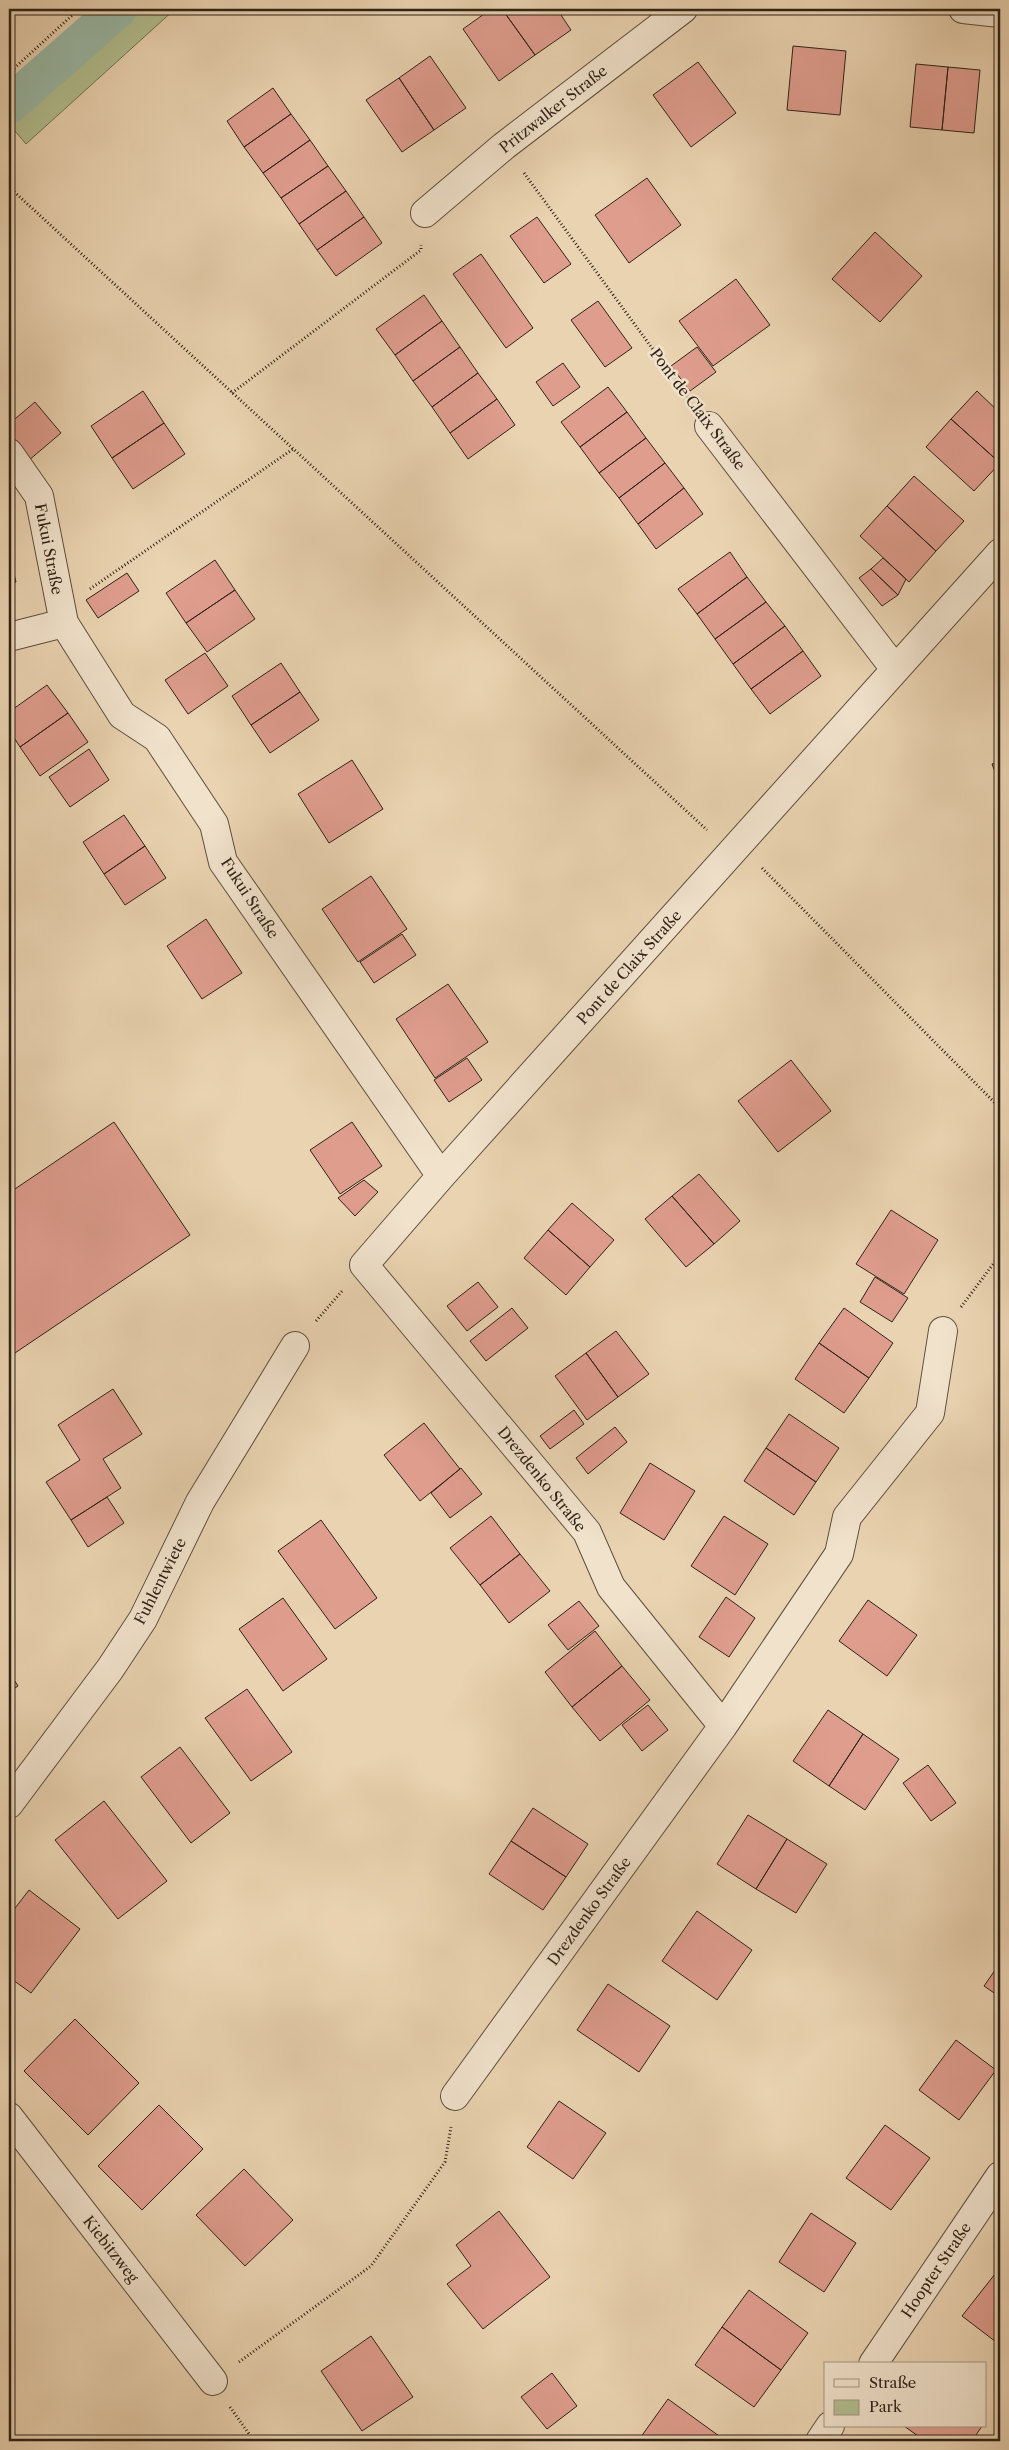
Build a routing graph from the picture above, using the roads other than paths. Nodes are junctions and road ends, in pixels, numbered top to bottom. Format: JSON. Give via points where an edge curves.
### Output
{"nodes":[{"id":1,"x":683,"y":9,"type":"edge"},
{"id":2,"x":963,"y":9,"type":"edge"},
{"id":3,"x":1000,"y":13,"type":"edge"},
{"id":4,"x":425,"y":213,"type":"road end"},
{"id":5,"x":710,"y":426,"type":"road end"},
{"id":6,"x":9,"y":453,"type":"edge"},
{"id":7,"x":1000,"y":553,"type":"edge"},
{"id":8,"x":64,"y":623,"type":"junction"},
{"id":9,"x":9,"y":637,"type":"edge"},
{"id":10,"x":895,"y":669,"type":"junction"},
{"id":11,"x":441,"y":1176,"type":"junction"},
{"id":12,"x":364,"y":1265,"type":"joint"},
{"id":13,"x":943,"y":1331,"type":"road end"},
{"id":14,"x":295,"y":1346,"type":"road end"},
{"id":15,"x":724,"y":1726,"type":"junction"},
{"id":16,"x":9,"y":1804,"type":"edge"},
{"id":17,"x":455,"y":2096,"type":"dead end"},
{"id":18,"x":9,"y":2117,"type":"edge"},
{"id":19,"x":1000,"y":2176,"type":"edge"},
{"id":20,"x":874,"y":2362,"type":"edge"},
{"id":21,"x":213,"y":2382,"type":"road end"},
{"id":22,"x":829,"y":2428,"type":"edge"},
{"id":23,"x":820,"y":2441,"type":"edge"}],
"edges":[{"from":1,"to":4,"type":"street","name":"Pritzwalker Straße","via":[[504,146]]},
{"from":2,"to":3,"type":"street"},
{"from":5,"to":10,"type":"street","name":"Pont de Claix Straße"},
{"from":6,"to":8,"type":"street","name":"Fukui Straße","via":[[39,496]]},
{"from":7,"to":10,"type":"street","name":"Pont de Claix Straße"},
{"from":8,"to":9,"type":"street"},
{"from":8,"to":11,"type":"street","name":"Fukui Straße","via":[[122,715],[157,738],[214,824],[223,862]]},
{"from":10,"to":11,"type":"street","name":"Pont de Claix Straße"},
{"from":11,"to":12,"type":"street","name":"Pont de Claix Straße"},
{"from":12,"to":15,"type":"street","name":"Drezdenko Straße","via":[[587,1532],[611,1587]]},
{"from":13,"to":15,"type":"street","name":"Drezdenko Straße","via":[[930,1413],[848,1517],[839,1554]]},
{"from":14,"to":16,"type":"street","name":"Fuhlentwiete","via":[[200,1502],[143,1618],[110,1669]]},
{"from":15,"to":17,"type":"street","name":"Drezdenko Straße"},
{"from":18,"to":21,"type":"street","name":"Kiebitzweg"},
{"from":19,"to":20,"type":"street","name":"Hoopter Straße"},
{"from":22,"to":23,"type":"street"}]}
